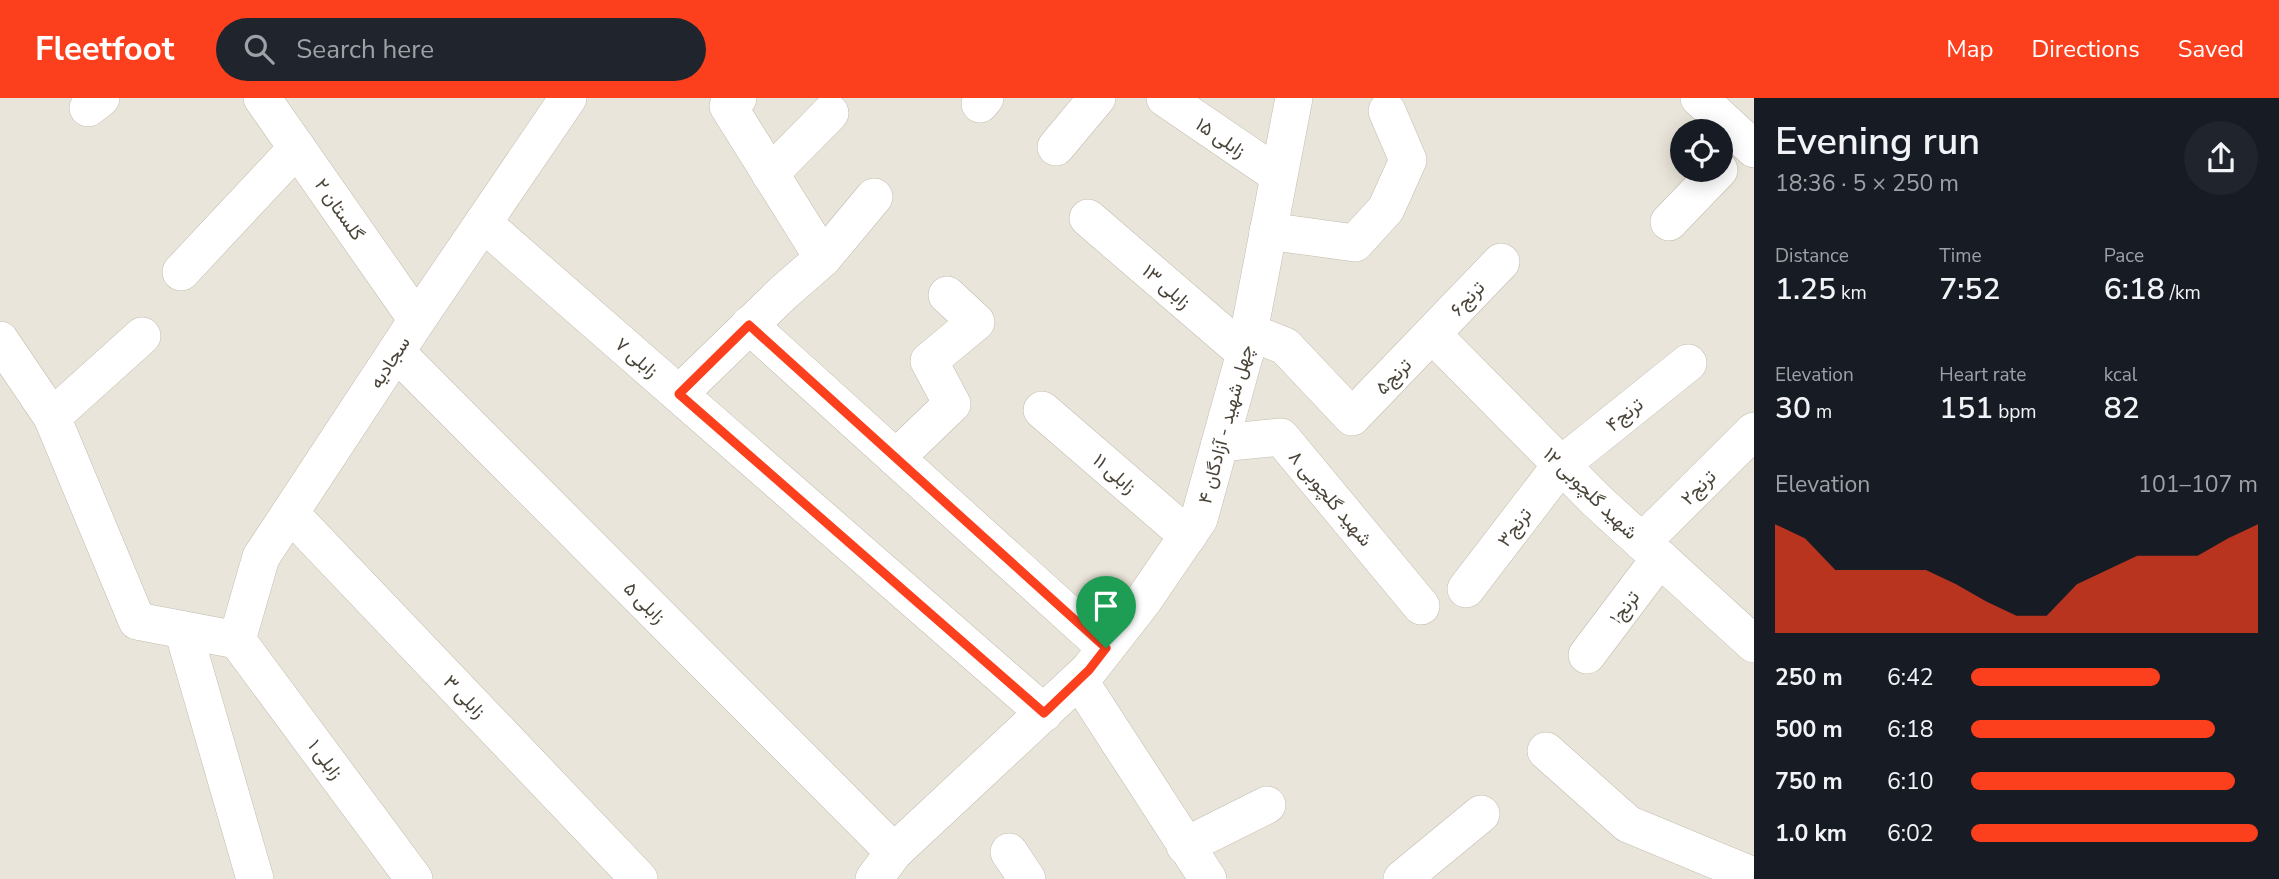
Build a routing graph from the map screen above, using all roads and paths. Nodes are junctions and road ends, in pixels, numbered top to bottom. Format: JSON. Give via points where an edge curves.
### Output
{"nodes":[{"id":1,"x":262,"y":98,"type":"edge"},
{"id":2,"x":738,"y":98,"type":"edge"},
{"id":3,"x":1097,"y":98,"type":"edge"},
{"id":4,"x":1165,"y":98,"type":"edge"},
{"id":5,"x":1294,"y":98,"type":"edge"},
{"id":6,"x":1699,"y":98,"type":"edge"},
{"id":7,"x":555,"y":104,"type":"edge"},
{"id":8,"x":1387,"y":111,"type":"dead end"},
{"id":9,"x":830,"y":113,"type":"dead end"},
{"id":10,"x":1750,"y":146,"type":"edge"},
{"id":11,"x":1056,"y":147,"type":"dead end"},
{"id":12,"x":297,"y":148,"type":"junction"},
{"id":13,"x":1733,"y":159,"type":"edge"},
{"id":14,"x":770,"y":174,"type":"junction"},
{"id":15,"x":1278,"y":175,"type":"junction"},
{"id":16,"x":1708,"y":182,"type":"edge"},
{"id":17,"x":874,"y":197,"type":"dead end"},
{"id":18,"x":1088,"y":218,"type":"dead end"},
{"id":19,"x":1670,"y":222,"type":"dead end"},
{"id":20,"x":484,"y":223,"type":"junction"},
{"id":21,"x":1268,"y":231,"type":"junction"},
{"id":22,"x":823,"y":258,"type":"junction"},
{"id":23,"x":1502,"y":262,"type":"dead end"},
{"id":24,"x":181,"y":272,"type":"dead end"},
{"id":25,"x":947,"y":295,"type":"dead end"},
{"id":26,"x":417,"y":320,"type":"junction"},
{"id":27,"x":749,"y":325,"type":"junction"},
{"id":28,"x":1433,"y":335,"type":"junction"},
{"id":29,"x":142,"y":336,"type":"dead end"},
{"id":30,"x":0,"y":340,"type":"edge"},
{"id":31,"x":1247,"y":342,"type":"junction"},
{"id":32,"x":396,"y":352,"type":"junction"},
{"id":33,"x":1688,"y":363,"type":"dead end"},
{"id":34,"x":679,"y":394,"type":"junction"},
{"id":35,"x":1042,"y":410,"type":"dead end"},
{"id":36,"x":52,"y":417,"type":"junction"},
{"id":37,"x":1352,"y":418,"type":"joint"},
{"id":38,"x":1754,"y":431,"type":"edge"},
{"id":39,"x":1220,"y":443,"type":"junction"},
{"id":40,"x":896,"y":458,"type":"junction"},
{"id":41,"x":1561,"y":465,"type":"junction"},
{"id":42,"x":290,"y":513,"type":"junction"},
{"id":43,"x":1188,"y":536,"type":"junction"},
{"id":44,"x":1651,"y":550,"type":"junction"},
{"id":45,"x":1466,"y":590,"type":"dead end"},
{"id":46,"x":1421,"y":606,"type":"dead end"},
{"id":47,"x":183,"y":630,"type":"junction"},
{"id":48,"x":237,"y":640,"type":"junction"},
{"id":49,"x":1754,"y":644,"type":"edge"},
{"id":50,"x":1106,"y":648,"type":"junction"},
{"id":51,"x":1587,"y":655,"type":"dead end"},
{"id":52,"x":1079,"y":680,"type":"junction"},
{"id":53,"x":1044,"y":713,"type":"junction"},
{"id":54,"x":1546,"y":751,"type":"dead end"},
{"id":55,"x":1267,"y":805,"type":"dead end"},
{"id":56,"x":1481,"y":814,"type":"dead end"},
{"id":57,"x":1185,"y":846,"type":"junction"},
{"id":58,"x":884,"y":866,"type":"edge"},
{"id":59,"x":1751,"y":873,"type":"edge"},
{"id":60,"x":255,"y":879,"type":"edge"},
{"id":61,"x":414,"y":879,"type":"edge"},
{"id":62,"x":639,"y":879,"type":"edge"},
{"id":63,"x":1208,"y":879,"type":"edge"},
{"id":64,"x":1402,"y":879,"type":"edge"}],
"edges":[{"from":1,"to":12,"type":"street","name":"گلستان ۲"},
{"from":2,"to":14,"type":"street","via":[[728,106]]},
{"from":3,"to":11,"type":"street"},
{"from":4,"to":15,"type":"street","name":"زابلی ۱۵"},
{"from":5,"to":15,"type":"street","name":"چهل شهید - آزادگان ۴"},
{"from":6,"to":10,"type":"street"},
{"from":7,"to":20,"type":"street","name":"سجادیه"},
{"from":8,"to":21,"type":"street","via":[[1408,160],[1386,209],[1355,243]]},
{"from":9,"to":14,"type":"street"},
{"from":10,"to":13,"type":"street"},
{"from":12,"to":24,"type":"street"},
{"from":12,"to":26,"type":"street","name":"گلستان ۲"},
{"from":14,"to":22,"type":"street"},
{"from":15,"to":21,"type":"street","name":"چهل شهید - آزادگان ۴"},
{"from":16,"to":19,"type":"street"},
{"from":17,"to":22,"type":"street"},
{"from":18,"to":31,"type":"street","name":"زابلی ۱۳"},
{"from":20,"to":26,"type":"street","name":"سجادیه"},
{"from":20,"to":34,"type":"street","name":"زابلی ۷"},
{"from":21,"to":31,"type":"street","name":"چهل شهید - آزادگان ۴"},
{"from":22,"to":27,"type":"street"},
{"from":23,"to":28,"type":"street","name":"ترنج۶"},
{"from":25,"to":40,"type":"street","via":[[975,322],[929,361],[952,404]]},
{"from":26,"to":32,"type":"street","name":"سجادیه"},
{"from":27,"to":34,"type":"street"},
{"from":27,"to":40,"type":"street"},
{"from":28,"to":37,"type":"street","name":"ترنج۵"},
{"from":28,"to":41,"type":"street","name":"شهید گلچوبی ۱۲"},
{"from":29,"to":36,"type":"street"},
{"from":30,"to":36,"type":"street"},
{"from":31,"to":37,"type":"street","name":"زابلی ۱۳","via":[[1285,346]]},
{"from":31,"to":39,"type":"street","name":"چهل شهید - آزادگان ۴"},
{"from":32,"to":42,"type":"street","name":"سجادیه"},
{"from":32,"to":58,"type":"street","name":"زابلی ۵"},
{"from":33,"to":41,"type":"street","name":"ترنج۴"},
{"from":34,"to":53,"type":"street","name":"زابلی ۷"},
{"from":35,"to":43,"type":"street","name":"زابلی ۱۱"},
{"from":36,"to":47,"type":"street","via":[[137,621]]},
{"from":38,"to":44,"type":"street","name":"ترنج۲"},
{"from":39,"to":43,"type":"street","name":"چهل شهید - آزادگان ۴","via":[[1199,519]]},
{"from":39,"to":46,"type":"street","name":"شهید گلچوبی ۸","via":[[1281,437]]},
{"from":40,"to":50,"type":"street"},
{"from":41,"to":44,"type":"street","name":"شهید گلچوبی ۱۲"},
{"from":41,"to":45,"type":"street","name":"ترنج۳"},
{"from":42,"to":48,"type":"street","name":"سجادیه","via":[[261,557]]},
{"from":42,"to":62,"type":"street","name":"زابلی ۳"},
{"from":43,"to":50,"type":"street","name":"چهل شهید - آزادگان ۴"},
{"from":44,"to":49,"type":"street","name":"شهید گلچوبی ۱۲"},
{"from":44,"to":51,"type":"street","name":"ترنج۱"},
{"from":47,"to":48,"type":"street"},
{"from":47,"to":60,"type":"street"},
{"from":48,"to":61,"type":"street","name":"زابلی ۱"},
{"from":50,"to":52,"type":"street","name":"چهل شهید - آزادگان ۴"},
{"from":52,"to":53,"type":"street","name":"چهل شهید - آزادگان ۴"},
{"from":52,"to":57,"type":"street"},
{"from":53,"to":58,"type":"street","name":"چهل شهید - آزادگان ۴"},
{"from":54,"to":59,"type":"street","via":[[1628,824]]},
{"from":55,"to":57,"type":"street"},
{"from":56,"to":64,"type":"street"},
{"from":57,"to":63,"type":"street"}]}
